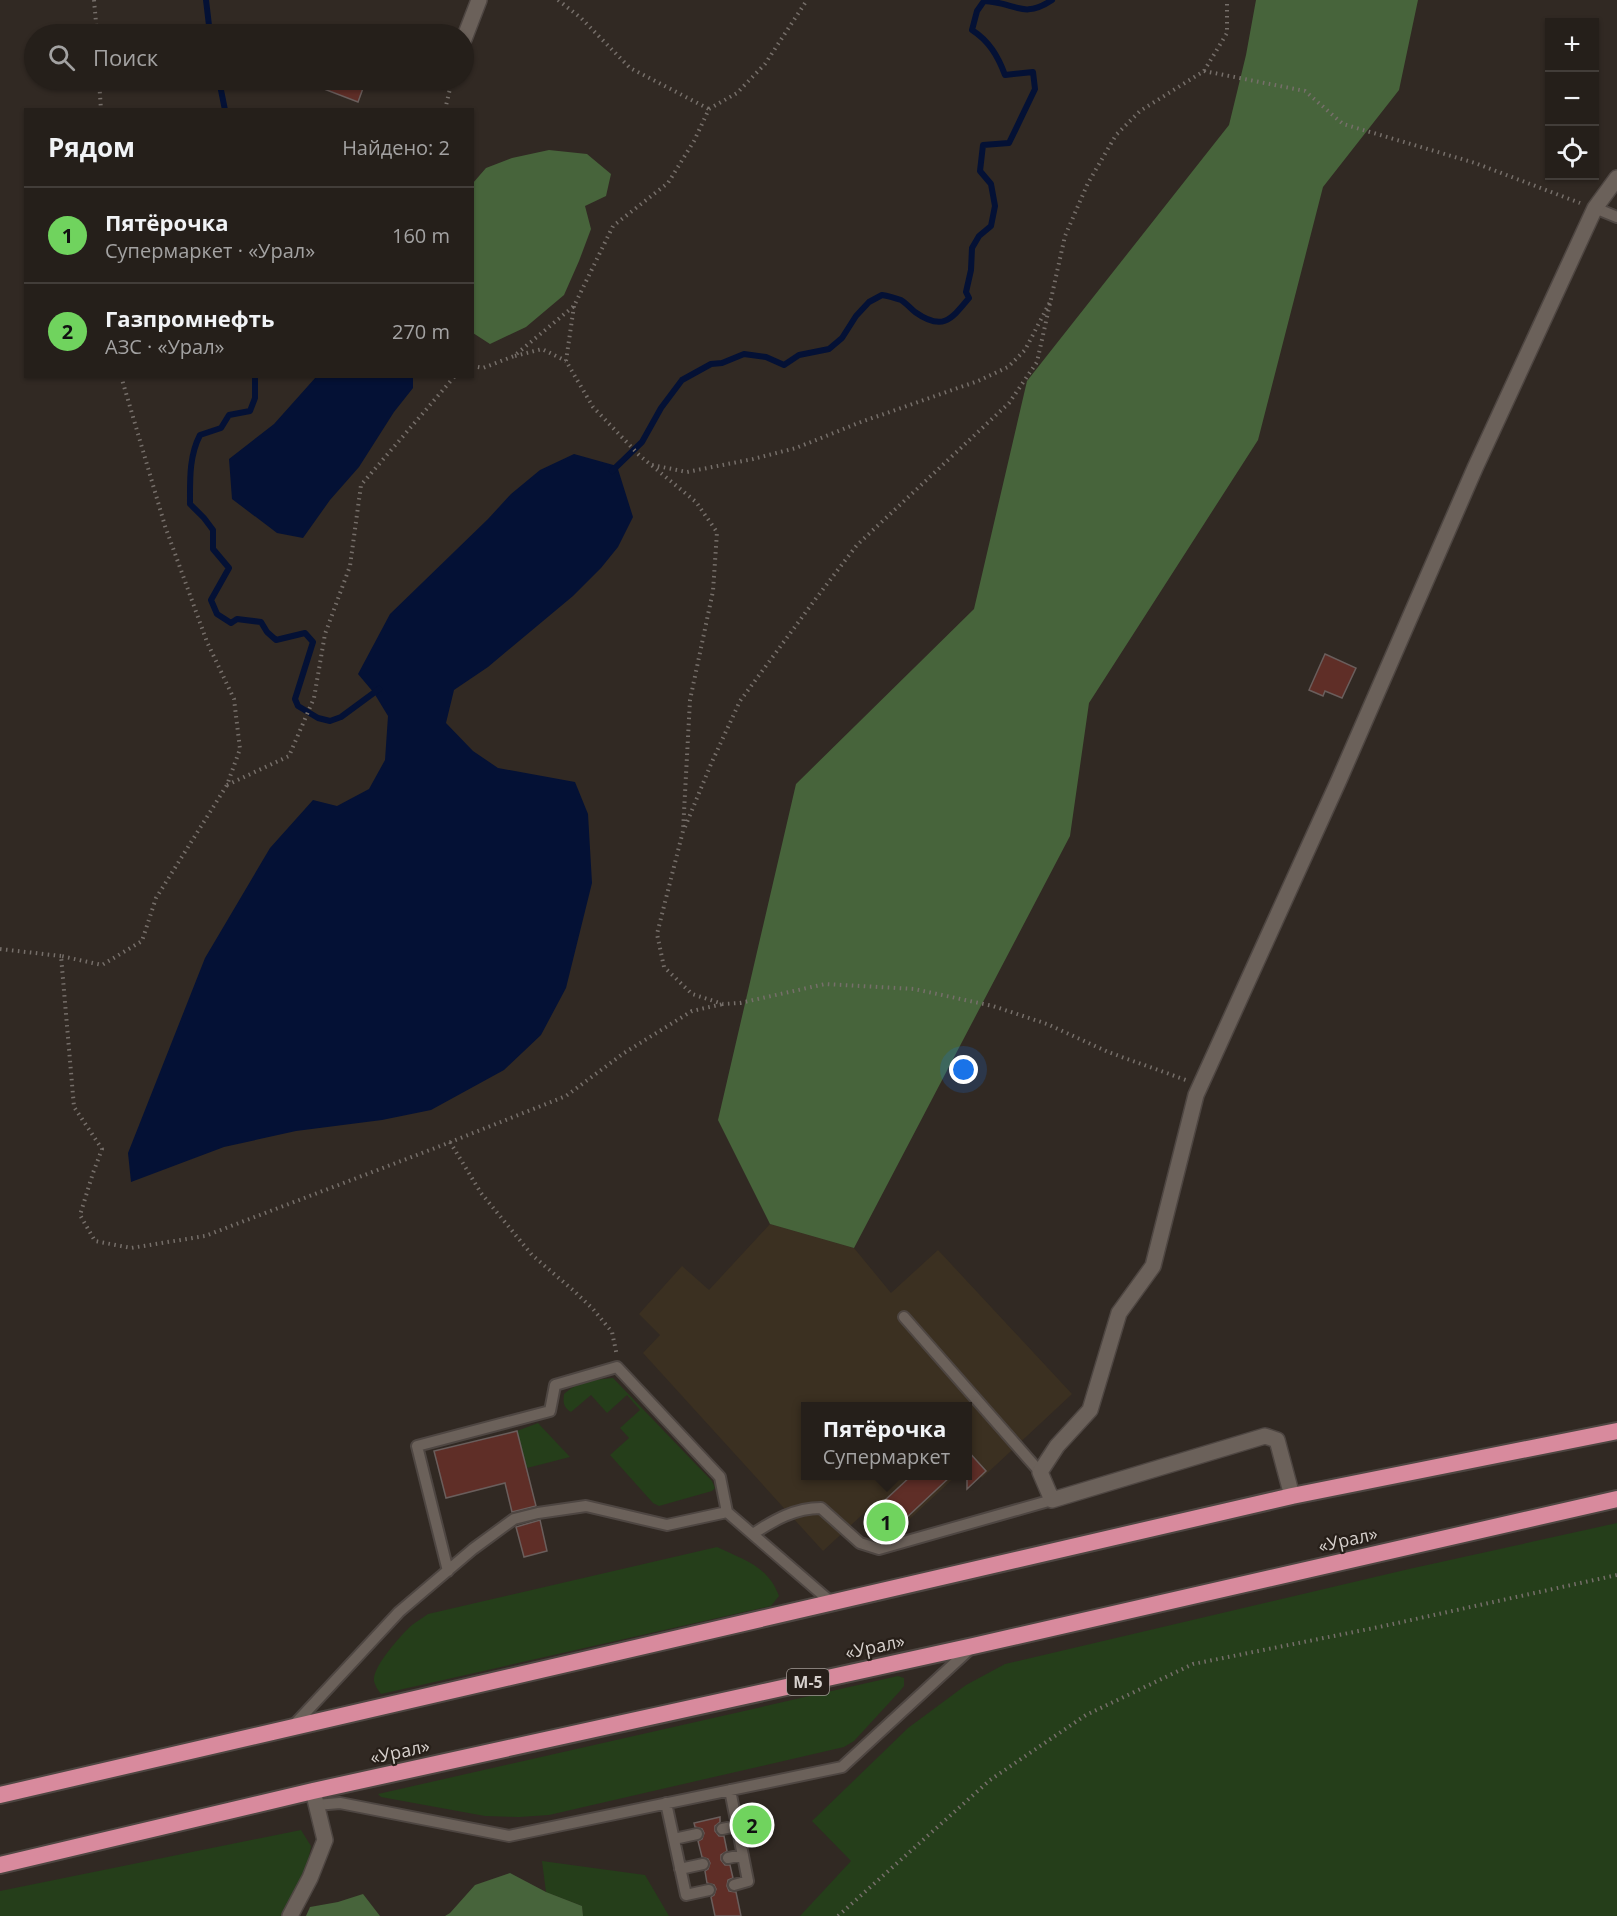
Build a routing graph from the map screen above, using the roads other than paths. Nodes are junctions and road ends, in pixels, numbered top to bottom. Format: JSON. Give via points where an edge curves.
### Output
{"nodes":[{"id":1,"x":479,"y":0,"type":"edge"},
{"id":2,"x":470,"y":24,"type":"edge"},
{"id":3,"x":1617,"y":178,"type":"edge"},
{"id":4,"x":1595,"y":208,"type":"junction"},
{"id":5,"x":1617,"y":217,"type":"edge"},
{"id":6,"x":904,"y":1317,"type":"dead end"},
{"id":7,"x":1617,"y":1431,"type":"edge"},
{"id":8,"x":1040,"y":1472,"type":"junction"},
{"id":9,"x":1292,"y":1496,"type":"junction"},
{"id":10,"x":1052,"y":1500,"type":"junction"},
{"id":11,"x":1617,"y":1500,"type":"edge"},
{"id":12,"x":727,"y":1512,"type":"junction"},
{"id":13,"x":753,"y":1534,"type":"junction"},
{"id":14,"x":448,"y":1571,"type":"junction"},
{"id":15,"x":831,"y":1602,"type":"junction"},
{"id":16,"x":973,"y":1646,"type":"junction"},
{"id":17,"x":291,"y":1728,"type":"junction"},
{"id":18,"x":730,"y":1790,"type":"junction"},
{"id":19,"x":0,"y":1795,"type":"edge"},
{"id":20,"x":314,"y":1798,"type":"junction"},
{"id":21,"x":666,"y":1803,"type":"junction"},
{"id":22,"x":737,"y":1826,"type":"junction"},
{"id":23,"x":722,"y":1829,"type":"dead end"},
{"id":24,"x":697,"y":1834,"type":"dead end"},
{"id":25,"x":674,"y":1839,"type":"junction"},
{"id":26,"x":743,"y":1855,"type":"junction"},
{"id":27,"x":728,"y":1858,"type":"dead end"},
{"id":28,"x":704,"y":1864,"type":"dead end"},
{"id":29,"x":0,"y":1865,"type":"edge"},
{"id":30,"x":680,"y":1869,"type":"junction"},
{"id":31,"x":734,"y":1885,"type":"dead end"},
{"id":32,"x":709,"y":1890,"type":"dead end"},
{"id":33,"x":290,"y":1916,"type":"edge"}],
"edges":[{"from":1,"to":2,"type":"street"},
{"from":3,"to":4,"type":"street"},
{"from":4,"to":5,"type":"lane"},
{"from":4,"to":8,"type":"street","via":[[1196,1095],[1153,1266],[1119,1313],[1090,1410]]},
{"from":6,"to":8,"type":"lane"},
{"from":7,"to":9,"type":"highway"},
{"from":8,"to":10,"type":"street"},
{"from":9,"to":10,"type":"street","via":[[1277,1440],[1265,1436]]},
{"from":9,"to":15,"type":"highway"},
{"from":10,"to":13,"type":"lane","via":[[879,1549],[860,1543],[821,1508],[806,1508]]},
{"from":11,"to":16,"type":"highway","name":"«Урал»","number":"М-5"},
{"from":12,"to":13,"type":"lane"},
{"from":12,"to":14,"type":"lane","via":[[667,1525],[586,1506],[514,1518]]},
{"from":12,"to":14,"type":"lane","via":[[720,1477],[617,1367],[555,1385],[550,1411],[417,1446]]},
{"from":13,"to":15,"type":"lane"},
{"from":14,"to":17,"type":"lane","via":[[399,1612]]},
{"from":15,"to":17,"type":"highway"},
{"from":16,"to":18,"type":"lane","via":[[842,1767]]},
{"from":16,"to":20,"type":"highway","name":"«Урал»","number":"М-5"},
{"from":17,"to":19,"type":"highway"},
{"from":18,"to":21,"type":"lane"},
{"from":18,"to":22,"type":"lane"},
{"from":20,"to":21,"type":"lane","via":[[508,1836]]},
{"from":20,"to":29,"type":"highway","name":"«Урал»","number":"М-5"},
{"from":20,"to":33,"type":"street","via":[[325,1840]]},
{"from":21,"to":25,"type":"lane"},
{"from":22,"to":23,"type":"lane"},
{"from":22,"to":26,"type":"lane"},
{"from":24,"to":25,"type":"lane"},
{"from":25,"to":30,"type":"lane"},
{"from":26,"to":27,"type":"lane"},
{"from":26,"to":31,"type":"lane","via":[[748,1881]]},
{"from":28,"to":30,"type":"lane"},
{"from":30,"to":32,"type":"lane","via":[[686,1895]]}]}
